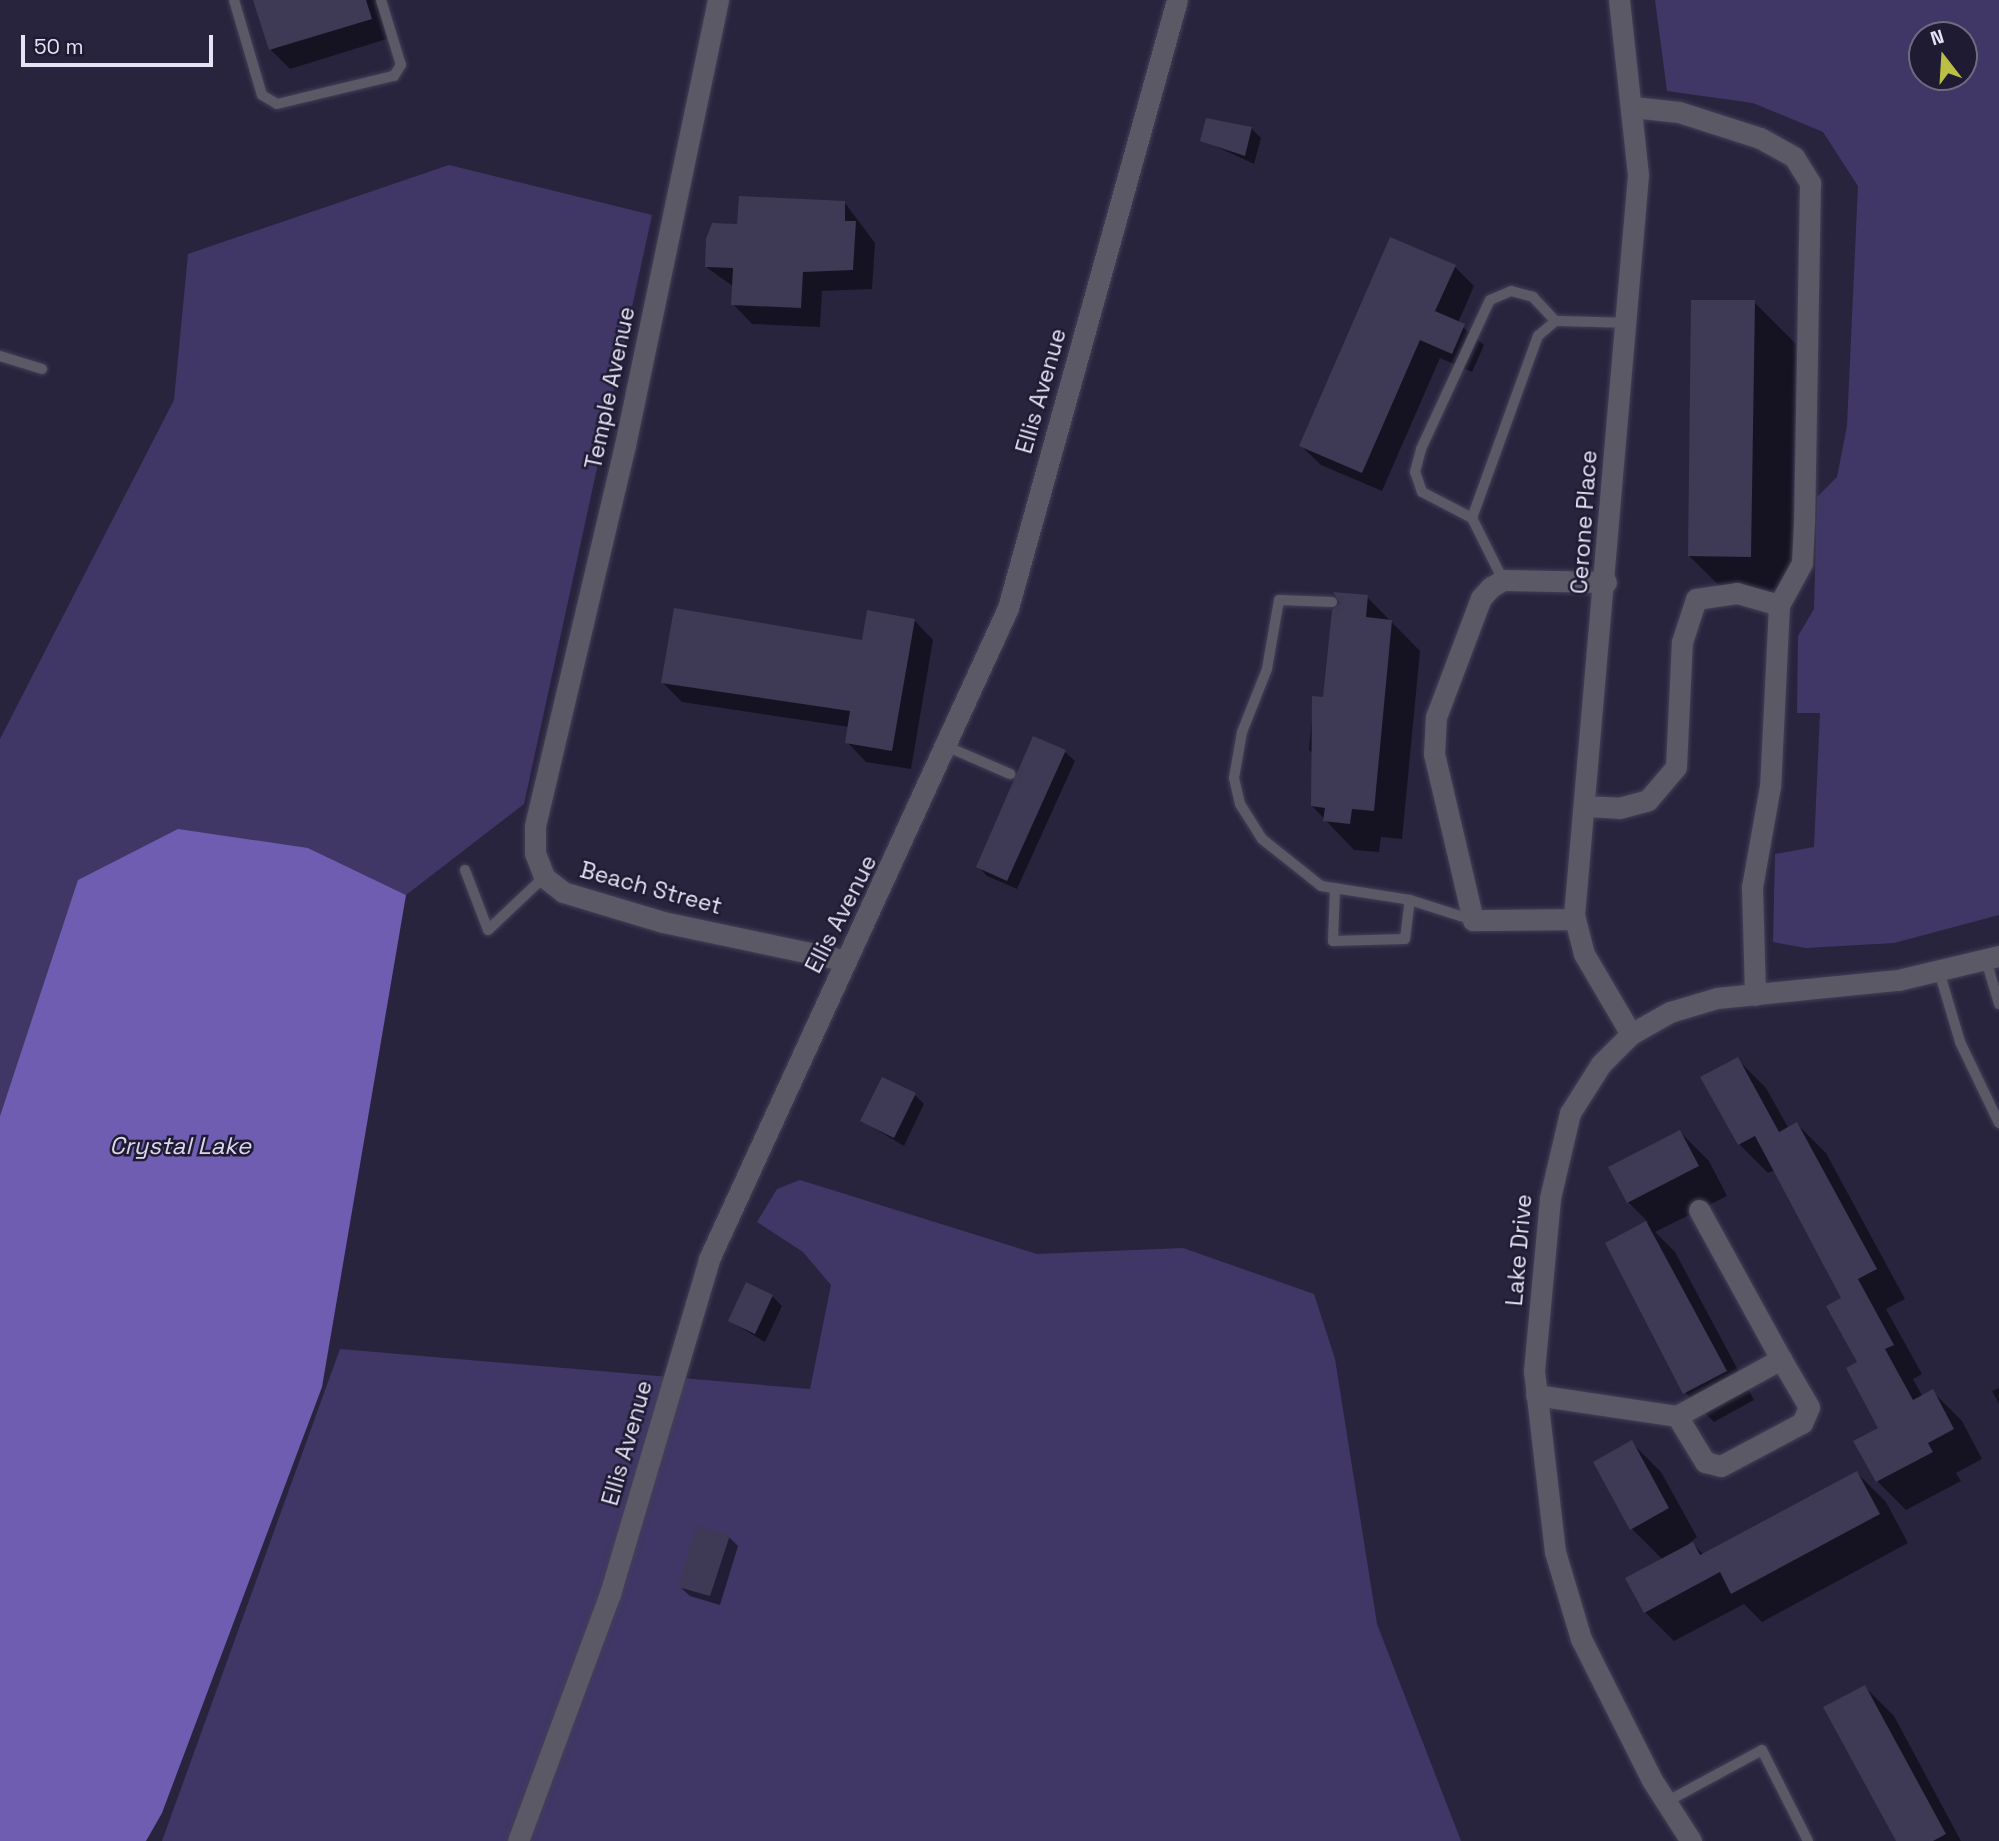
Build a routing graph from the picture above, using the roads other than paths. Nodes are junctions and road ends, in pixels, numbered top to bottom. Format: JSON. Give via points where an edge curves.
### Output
{"nodes":[{"id":1,"x":234,"y":0,"type":"edge"},
{"id":2,"x":381,"y":0,"type":"edge"},
{"id":3,"x":718,"y":0,"type":"edge"},
{"id":4,"x":1177,"y":0,"type":"edge"},
{"id":5,"x":1619,"y":0,"type":"edge"},
{"id":6,"x":1633,"y":107,"type":"junction"},
{"id":7,"x":1555,"y":321,"type":"junction"},
{"id":8,"x":1626,"y":323,"type":"junction"},
{"id":9,"x":0,"y":356,"type":"edge"},
{"id":10,"x":42,"y":369,"type":"dead end"},
{"id":11,"x":1472,"y":518,"type":"junction"},
{"id":12,"x":1503,"y":580,"type":"junction"},
{"id":13,"x":1606,"y":582,"type":"junction"},
{"id":14,"x":1332,"y":602,"type":"dead end"},
{"id":15,"x":1779,"y":606,"type":"junction"},
{"id":16,"x":948,"y":747,"type":"junction"},
{"id":17,"x":1010,"y":774,"type":"dead end"},
{"id":18,"x":546,"y":785,"type":"joint"},
{"id":19,"x":1585,"y":806,"type":"junction"},
{"id":20,"x":464,"y":870,"type":"dead end"},
{"id":21,"x":544,"y":877,"type":"junction"},
{"id":22,"x":1335,"y":888,"type":"junction"},
{"id":23,"x":1410,"y":900,"type":"junction"},
{"id":24,"x":1575,"y":919,"type":"junction"},
{"id":25,"x":1473,"y":920,"type":"junction"},
{"id":26,"x":1993,"y":958,"type":"edge"},
{"id":27,"x":843,"y":960,"type":"junction"},
{"id":28,"x":1939,"y":971,"type":"junction"},
{"id":29,"x":1755,"y":995,"type":"junction"},
{"id":30,"x":1999,"y":1004,"type":"edge"},
{"id":31,"x":1631,"y":1034,"type":"junction"},
{"id":32,"x":1999,"y":1124,"type":"edge"},
{"id":33,"x":1699,"y":1210,"type":"dead end"},
{"id":34,"x":1781,"y":1359,"type":"junction"},
{"id":35,"x":1536,"y":1395,"type":"junction"},
{"id":36,"x":1677,"y":1416,"type":"junction"},
{"id":37,"x":1666,"y":1802,"type":"junction"},
{"id":38,"x":518,"y":1841,"type":"edge"},
{"id":39,"x":1691,"y":1841,"type":"edge"},
{"id":40,"x":1808,"y":1841,"type":"edge"}],
"edges":[{"from":1,"to":2,"type":"lane","via":[[262,95],[277,104],[394,76],[401,65]]},
{"from":3,"to":18,"type":"street","name":"Temple Avenue","via":[[625,445]]},
{"from":4,"to":16,"type":"street","name":"Ellis Avenue","via":[[1008,608]]},
{"from":5,"to":6,"type":"street","name":"Cerone Place"},
{"from":6,"to":8,"type":"street","name":"Cerone Place","via":[[1638,174]]},
{"from":6,"to":15,"type":"street","via":[[1679,112],[1760,138],[1794,157],[1810,183],[1814,224],[1803,550]]},
{"from":7,"to":8,"type":"lane"},
{"from":7,"to":11,"type":"lane","via":[[1538,336]]},
{"from":7,"to":11,"type":"lane","via":[[1533,297],[1511,291],[1489,300],[1421,449],[1415,472],[1422,492]]},
{"from":8,"to":13,"type":"street","name":"Cerone Place"},
{"from":9,"to":10,"type":"lane"},
{"from":11,"to":12,"type":"lane"},
{"from":12,"to":13,"type":"street"},
{"from":12,"to":25,"type":"street","via":[[1481,598],[1436,717],[1434,754]]},
{"from":13,"to":19,"type":"street","name":"Cerone Place"},
{"from":14,"to":22,"type":"lane","via":[[1279,600],[1234,778],[1240,804],[1262,839],[1291,867]]},
{"from":15,"to":19,"type":"street","via":[[1737,593],[1696,599],[1682,642],[1676,767],[1648,800],[1619,808]]},
{"from":15,"to":29,"type":"street","via":[[1770,786],[1752,887]]},
{"from":16,"to":17,"type":"lane"},
{"from":16,"to":27,"type":"street","name":"Ellis Avenue"},
{"from":18,"to":21,"type":"street","name":"Beach Street","via":[[535,826]]},
{"from":19,"to":24,"type":"street","name":"Cerone Place"},
{"from":20,"to":21,"type":"lane","via":[[488,929]]},
{"from":21,"to":27,"type":"street","name":"Beach Street","via":[[563,892],[663,922]]},
{"from":22,"to":23,"type":"lane"},
{"from":22,"to":23,"type":"lane","via":[[1333,941],[1405,939]]},
{"from":23,"to":25,"type":"lane"},
{"from":24,"to":25,"type":"street"},
{"from":24,"to":31,"type":"street","name":"Cerone Place","via":[[1584,954]]},
{"from":26,"to":28,"type":"street","name":"Lake Drive"},
{"from":26,"to":30,"type":"lane"},
{"from":27,"to":38,"type":"street","name":"Ellis Avenue","via":[[709,1259],[610,1594]]},
{"from":28,"to":29,"type":"street","name":"Lake Drive"},
{"from":28,"to":32,"type":"lane","via":[[1960,1042]]},
{"from":29,"to":31,"type":"street","name":"Lake Drive","via":[[1670,1012]]},
{"from":31,"to":35,"type":"street","name":"Lake Drive","via":[[1601,1064],[1570,1113],[1558,1147]]},
{"from":33,"to":34,"type":"street"},
{"from":34,"to":36,"type":"street"},
{"from":34,"to":36,"type":"street","via":[[1809,1407],[1802,1423],[1721,1466],[1704,1462]]},
{"from":35,"to":36,"type":"street"},
{"from":35,"to":37,"type":"street","name":"Lake Drive","via":[[1555,1552],[1581,1639]]},
{"from":37,"to":39,"type":"street","name":"Lake Drive"},
{"from":37,"to":40,"type":"lane","via":[[1762,1750]]}]}
